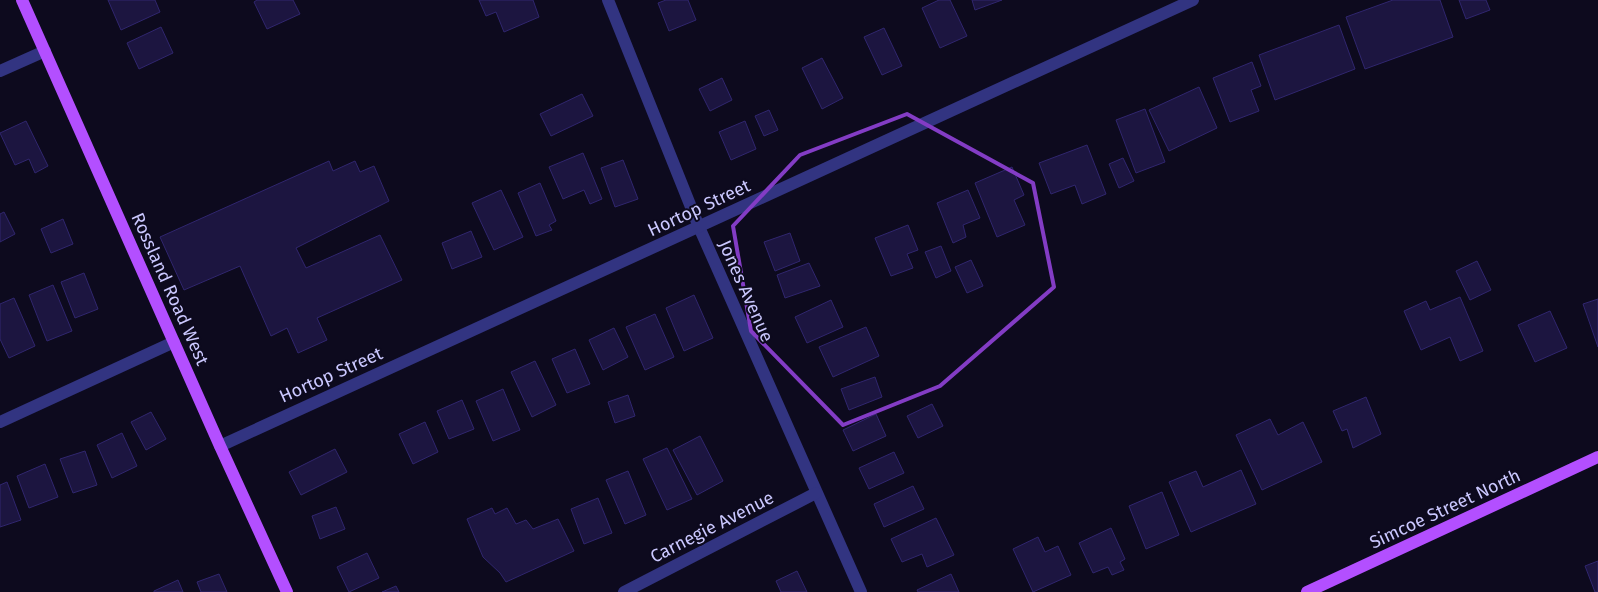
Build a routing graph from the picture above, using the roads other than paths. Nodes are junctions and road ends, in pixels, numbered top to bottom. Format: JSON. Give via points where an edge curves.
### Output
{"nodes":[{"id":1,"x":22,"y":0,"type":"edge"},
{"id":2,"x":608,"y":0,"type":"edge"},
{"id":3,"x":1193,"y":0,"type":"edge"},
{"id":4,"x":45,"y":51,"type":"junction"},
{"id":5,"x":0,"y":71,"type":"edge"},
{"id":6,"x":699,"y":227,"type":"junction"},
{"id":7,"x":174,"y":342,"type":"junction"},
{"id":8,"x":0,"y":422,"type":"edge"},
{"id":9,"x":220,"y":446,"type":"junction"},
{"id":10,"x":1598,"y":457,"type":"edge"},
{"id":11,"x":816,"y":493,"type":"junction"},
{"id":12,"x":287,"y":592,"type":"edge"},
{"id":13,"x":624,"y":592,"type":"edge"},
{"id":14,"x":861,"y":592,"type":"edge"},
{"id":15,"x":1307,"y":592,"type":"edge"}],
"edges":[{"from":1,"to":4,"type":"main road","name":"Rossland Road West"},
{"from":2,"to":6,"type":"street","name":"Jones Avenue"},
{"from":3,"to":6,"type":"street","name":"Hortop Street"},
{"from":4,"to":5,"type":"street"},
{"from":4,"to":7,"type":"main road","name":"Rossland Road West"},
{"from":6,"to":9,"type":"street","name":"Hortop Street"},
{"from":6,"to":11,"type":"street","name":"Jones Avenue"},
{"from":7,"to":8,"type":"street"},
{"from":7,"to":9,"type":"main road","name":"Rossland Road West"},
{"from":9,"to":12,"type":"main road","name":"Rossland Road West"},
{"from":10,"to":15,"type":"main road","name":"Simcoe Street North"},
{"from":11,"to":13,"type":"street","name":"Carnegie Avenue"},
{"from":11,"to":14,"type":"street","name":"Jones Avenue"}]}
